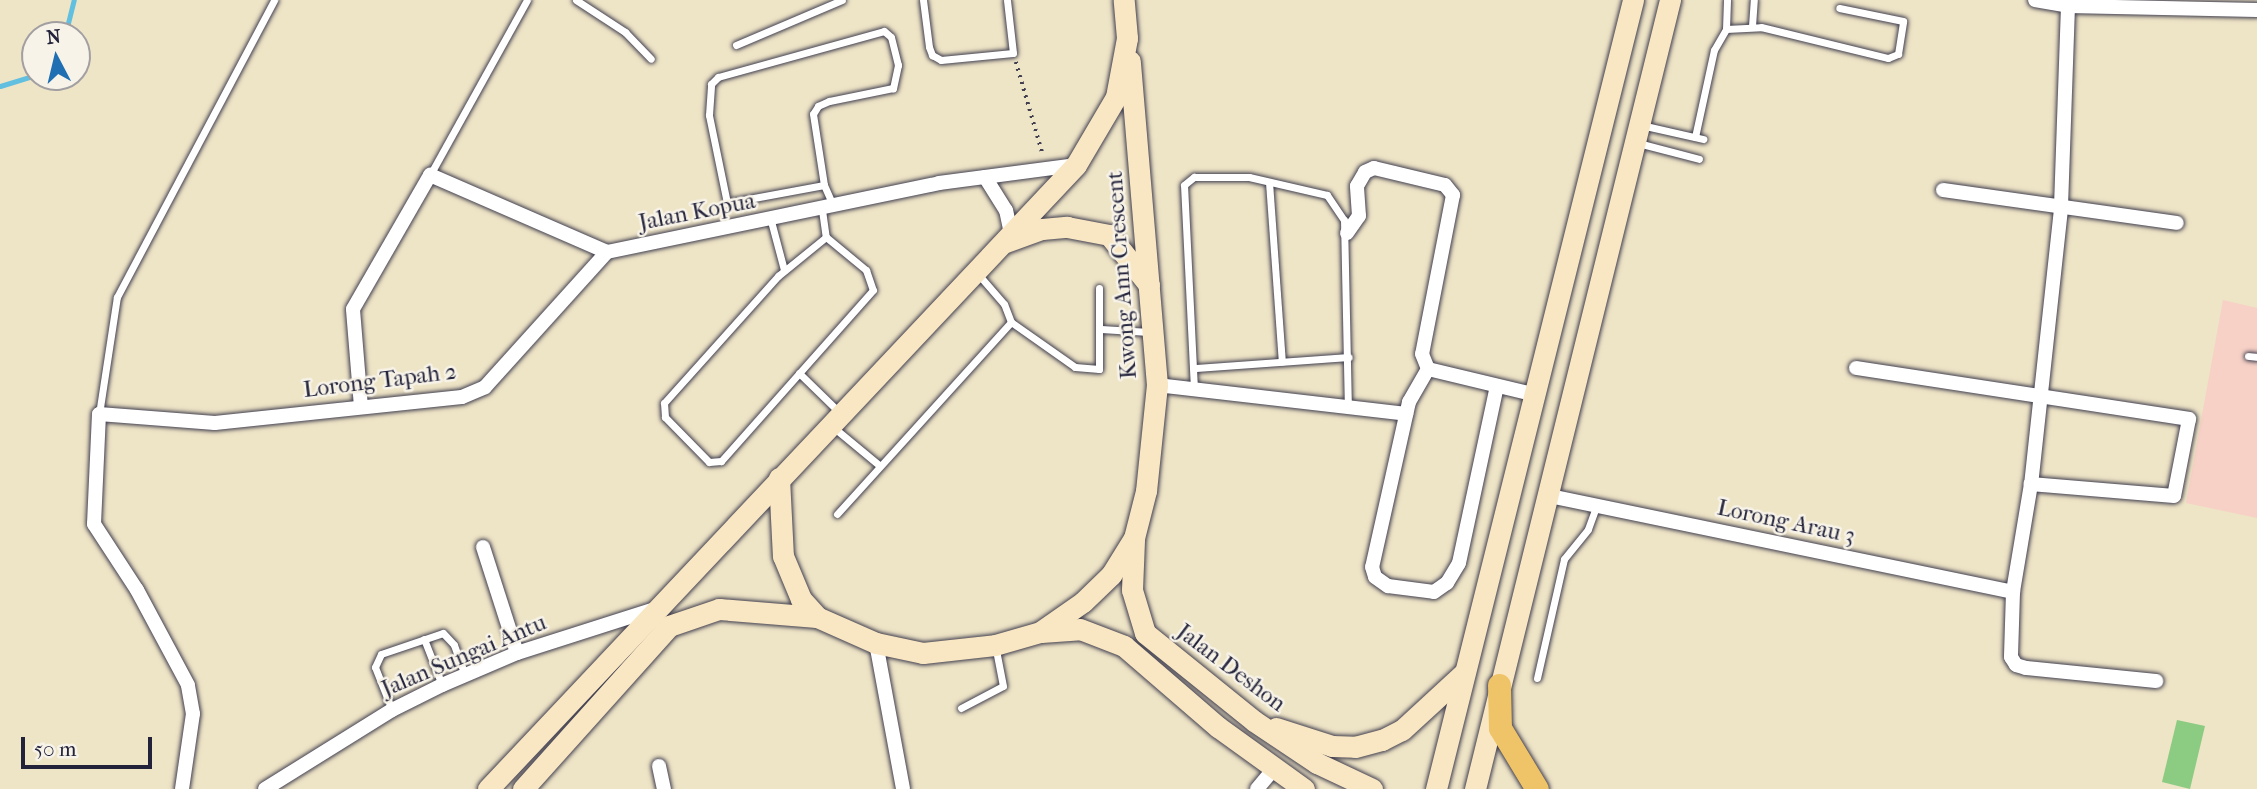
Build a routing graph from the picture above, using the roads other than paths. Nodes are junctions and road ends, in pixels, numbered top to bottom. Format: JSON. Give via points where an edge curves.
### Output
{"nodes":[{"id":1,"x":274,"y":0,"type":"edge"},
{"id":2,"x":527,"y":0,"type":"edge"},
{"id":3,"x":576,"y":0,"type":"edge"},
{"id":4,"x":842,"y":0,"type":"edge"},
{"id":5,"x":923,"y":0,"type":"edge"},
{"id":6,"x":1007,"y":0,"type":"edge"},
{"id":7,"x":1124,"y":0,"type":"edge"},
{"id":8,"x":1633,"y":0,"type":"edge"},
{"id":9,"x":1670,"y":0,"type":"edge"},
{"id":10,"x":1727,"y":0,"type":"edge"},
{"id":11,"x":1754,"y":0,"type":"edge"},
{"id":12,"x":2035,"y":0,"type":"edge"},
{"id":13,"x":2068,"y":5,"type":"junction"},
{"id":14,"x":1839,"y":8,"type":"dead end"},
{"id":15,"x":2257,"y":10,"type":"edge"},
{"id":16,"x":1752,"y":26,"type":"junction"},
{"id":17,"x":1726,"y":29,"type":"junction"},
{"id":18,"x":1127,"y":38,"type":"junction"},
{"id":19,"x":736,"y":45,"type":"dead end"},
{"id":20,"x":651,"y":59,"type":"dead end"},
{"id":21,"x":1635,"y":133,"type":"junction"},
{"id":22,"x":1699,"y":159,"type":"dead end"},
{"id":23,"x":1076,"y":165,"type":"junction"},
{"id":24,"x":430,"y":175,"type":"junction"},
{"id":25,"x":985,"y":177,"type":"junction"},
{"id":26,"x":1269,"y":181,"type":"junction"},
{"id":27,"x":824,"y":185,"type":"junction"},
{"id":28,"x":1943,"y":190,"type":"dead end"},
{"id":29,"x":828,"y":208,"type":"junction"},
{"id":30,"x":2061,"y":209,"type":"junction"},
{"id":31,"x":771,"y":221,"type":"junction"},
{"id":32,"x":2177,"y":223,"type":"dead end"},
{"id":33,"x":1346,"y":233,"type":"junction"},
{"id":34,"x":827,"y":236,"type":"junction"},
{"id":35,"x":1006,"y":239,"type":"junction"},
{"id":36,"x":607,"y":252,"type":"junction"},
{"id":37,"x":784,"y":270,"type":"junction"},
{"id":38,"x":975,"y":271,"type":"junction"},
{"id":39,"x":1098,"y":288,"type":"dead end"},
{"id":40,"x":1152,"y":288,"type":"junction"},
{"id":41,"x":1011,"y":322,"type":"junction"},
{"id":42,"x":1101,"y":329,"type":"junction"},
{"id":43,"x":1155,"y":332,"type":"junction"},
{"id":44,"x":2248,"y":356,"type":"dead end"},
{"id":45,"x":1349,"y":357,"type":"junction"},
{"id":46,"x":2257,"y":357,"type":"edge"},
{"id":47,"x":1282,"y":362,"type":"junction"},
{"id":48,"x":1196,"y":368,"type":"junction"},
{"id":49,"x":1856,"y":368,"type":"dead end"},
{"id":50,"x":1428,"y":369,"type":"junction"},
{"id":51,"x":799,"y":373,"type":"junction"},
{"id":52,"x":1157,"y":385,"type":"junction"},
{"id":53,"x":1497,"y":386,"type":"junction"},
{"id":54,"x":1194,"y":389,"type":"junction"},
{"id":55,"x":1536,"y":395,"type":"junction"},
{"id":56,"x":2042,"y":398,"type":"junction"},
{"id":57,"x":361,"y":407,"type":"junction"},
{"id":58,"x":1348,"y":407,"type":"junction"},
{"id":59,"x":99,"y":414,"type":"junction"},
{"id":60,"x":1406,"y":414,"type":"junction"},
{"id":61,"x":835,"y":419,"type":"junction"},
{"id":62,"x":878,"y":465,"type":"junction"},
{"id":63,"x":779,"y":478,"type":"junction"},
{"id":64,"x":2031,"y":484,"type":"junction"},
{"id":65,"x":1550,"y":496,"type":"junction"},
{"id":66,"x":1596,"y":507,"type":"junction"},
{"id":67,"x":837,"y":514,"type":"dead end"},
{"id":68,"x":1134,"y":538,"type":"junction"},
{"id":69,"x":483,"y":547,"type":"dead end"},
{"id":70,"x":2013,"y":592,"type":"junction"},
{"id":71,"x":656,"y":609,"type":"junction"},
{"id":72,"x":817,"y":617,"type":"junction"},
{"id":73,"x":1040,"y":632,"type":"junction"},
{"id":74,"x":424,"y":639,"type":"junction"},
{"id":75,"x":876,"y":643,"type":"junction"},
{"id":76,"x":995,"y":645,"type":"junction"},
{"id":77,"x":517,"y":653,"type":"junction"},
{"id":78,"x":1465,"y":671,"type":"junction"},
{"id":79,"x":466,"y":676,"type":"junction"},
{"id":80,"x":1537,"y":678,"type":"dead end"},
{"id":81,"x":2156,"y":681,"type":"dead end"},
{"id":82,"x":442,"y":685,"type":"junction"},
{"id":83,"x":1499,"y":685,"type":"junction"},
{"id":84,"x":961,"y":708,"type":"dead end"},
{"id":85,"x":392,"y":710,"type":"junction"},
{"id":86,"x":1254,"y":721,"type":"junction"},
{"id":87,"x":659,"y":766,"type":"dead end"},
{"id":88,"x":1273,"y":770,"type":"junction"},
{"id":89,"x":181,"y":789,"type":"edge"},
{"id":90,"x":265,"y":789,"type":"edge"},
{"id":91,"x":488,"y":789,"type":"edge"},
{"id":92,"x":523,"y":789,"type":"edge"},
{"id":93,"x":664,"y":789,"type":"edge"},
{"id":94,"x":903,"y":789,"type":"edge"},
{"id":95,"x":1257,"y":789,"type":"edge"},
{"id":96,"x":1304,"y":789,"type":"edge"},
{"id":97,"x":1372,"y":789,"type":"edge"},
{"id":98,"x":1436,"y":789,"type":"edge"},
{"id":99,"x":1475,"y":789,"type":"edge"},
{"id":100,"x":1537,"y":789,"type":"edge"}],
"edges":[{"from":1,"to":59,"type":"lane","via":[[117,298]]},
{"from":2,"to":24,"type":"lane"},
{"from":3,"to":20,"type":"lane","via":[[625,32]]},
{"from":4,"to":19,"type":"lane"},
{"from":5,"to":6,"type":"lane","via":[[932,55],[940,60],[1013,53]]},
{"from":7,"to":18,"type":"main road"},
{"from":8,"to":55,"type":"main road"},
{"from":9,"to":21,"type":"main road"},
{"from":10,"to":17,"type":"lane"},
{"from":11,"to":16,"type":"lane"},
{"from":12,"to":13,"type":"street"},
{"from":13,"to":15,"type":"street"},
{"from":13,"to":30,"type":"street"},
{"from":14,"to":16,"type":"lane","via":[[1903,21],[1898,54],[1888,58]]},
{"from":16,"to":17,"type":"lane"},
{"from":17,"to":21,"type":"lane","via":[[1714,50],[1699,138]]},
{"from":18,"to":23,"type":"main road","via":[[1122,77],[1109,115]]},
{"from":18,"to":40,"type":"main road","name":"Kwong Ann Crescent"},
{"from":21,"to":22,"type":"lane"},
{"from":21,"to":65,"type":"main road"},
{"from":23,"to":25,"type":"street","name":"Jalan Kopua"},
{"from":23,"to":35,"type":"main road"},
{"from":24,"to":36,"type":"street"},
{"from":24,"to":57,"type":"street","via":[[353,309]]},
{"from":25,"to":29,"type":"street","name":"Jalan Kopua"},
{"from":25,"to":35,"type":"street","via":[[1006,210]]},
{"from":26,"to":33,"type":"lane","via":[[1327,195],[1338,208]]},
{"from":26,"to":47,"type":"lane"},
{"from":26,"to":48,"type":"lane","via":[[1194,177],[1184,185]]},
{"from":27,"to":27,"type":"lane","via":[[727,203],[709,115],[711,84],[718,77],[884,31],[891,37],[898,65],[893,88],[829,101],[813,114]]},
{"from":27,"to":29,"type":"lane"},
{"from":28,"to":30,"type":"street"},
{"from":29,"to":31,"type":"street","name":"Jalan Kopua"},
{"from":29,"to":34,"type":"lane"},
{"from":30,"to":32,"type":"street"},
{"from":30,"to":56,"type":"street"},
{"from":31,"to":36,"type":"street","name":"Jalan Kopua"},
{"from":31,"to":37,"type":"lane"},
{"from":33,"to":45,"type":"lane"},
{"from":33,"to":50,"type":"street","via":[[1359,216],[1357,186],[1364,172],[1374,168],[1446,185],[1453,195],[1422,354]]},
{"from":34,"to":37,"type":"lane"},
{"from":34,"to":51,"type":"lane","via":[[866,270],[873,290]]},
{"from":35,"to":38,"type":"main road"},
{"from":35,"to":40,"type":"main road","via":[[1042,229],[1094,231],[1121,247]]},
{"from":36,"to":57,"type":"street","name":"Lorong Tapah 2","via":[[485,387],[462,397]]},
{"from":37,"to":51,"type":"lane","via":[[664,403],[665,417],[709,462],[721,461]]},
{"from":38,"to":41,"type":"lane","via":[[1004,304]]},
{"from":38,"to":61,"type":"main road"},
{"from":39,"to":42,"type":"lane"},
{"from":40,"to":43,"type":"main road","name":"Kwong Ann Crescent"},
{"from":41,"to":42,"type":"lane","via":[[1075,367],[1089,371],[1101,365]]},
{"from":41,"to":62,"type":"lane"},
{"from":42,"to":43,"type":"lane"},
{"from":43,"to":52,"type":"main road","name":"Kwong Ann Crescent"},
{"from":44,"to":46,"type":"lane"},
{"from":45,"to":47,"type":"lane"},
{"from":45,"to":58,"type":"lane"},
{"from":47,"to":48,"type":"lane"},
{"from":48,"to":54,"type":"lane"},
{"from":49,"to":56,"type":"street"},
{"from":50,"to":53,"type":"street"},
{"from":50,"to":60,"type":"street"},
{"from":51,"to":61,"type":"lane"},
{"from":52,"to":54,"type":"street"},
{"from":52,"to":68,"type":"main road","name":"Kwong Ann Crescent","via":[[1146,491]]},
{"from":53,"to":55,"type":"street"},
{"from":53,"to":60,"type":"street","via":[[1459,563],[1447,583],[1423,594],[1388,586],[1375,577],[1372,567]]},
{"from":54,"to":58,"type":"street"},
{"from":55,"to":78,"type":"main road"},
{"from":56,"to":64,"type":"street"},
{"from":56,"to":64,"type":"street","via":[[2184,415],[2190,427],[2174,496]]},
{"from":57,"to":59,"type":"street","name":"Lorong Tapah 2","via":[[215,423]]},
{"from":58,"to":60,"type":"street"},
{"from":59,"to":89,"type":"street","via":[[94,524],[137,590],[188,685],[193,714]]},
{"from":61,"to":62,"type":"lane"},
{"from":61,"to":63,"type":"main road"},
{"from":62,"to":67,"type":"lane"},
{"from":63,"to":71,"type":"main road"},
{"from":63,"to":72,"type":"main road","via":[[783,556],[801,599]]},
{"from":64,"to":70,"type":"street"},
{"from":65,"to":66,"type":"street","name":"Lorong Arau 3"},
{"from":65,"to":83,"type":"main road"},
{"from":66,"to":70,"type":"street","name":"Lorong Arau 3"},
{"from":66,"to":80,"type":"lane","via":[[1588,529],[1564,559]]},
{"from":68,"to":73,"type":"main road","name":"Kwong Ann Crescent","via":[[1093,593]]},
{"from":68,"to":86,"type":"main road","name":"Jalan Deshon","via":[[1132,590],[1145,633]]},
{"from":69,"to":77,"type":"street"},
{"from":70,"to":81,"type":"street","via":[[2011,657],[2016,665]]},
{"from":71,"to":77,"type":"street","name":"Jalan Sungai Antu"},
{"from":71,"to":91,"type":"main road"},
{"from":72,"to":75,"type":"main road","name":"Kwong Ann Crescent"},
{"from":72,"to":92,"type":"main road","via":[[719,609],[669,626]]},
{"from":73,"to":76,"type":"main road","name":"Kwong Ann Crescent"},
{"from":73,"to":88,"type":"main road","via":[[1080,629],[1124,646]]},
{"from":74,"to":79,"type":"lane","via":[[443,633],[449,636]]},
{"from":74,"to":82,"type":"lane"},
{"from":74,"to":85,"type":"lane","via":[[380,654],[377,660],[375,667]]},
{"from":75,"to":76,"type":"main road","name":"Kwong Ann Crescent","via":[[923,653]]},
{"from":75,"to":94,"type":"street"},
{"from":76,"to":84,"type":"lane","via":[[1003,686]]},
{"from":77,"to":79,"type":"street","name":"Jalan Sungai Antu"},
{"from":78,"to":86,"type":"main road","via":[[1402,730],[1355,747],[1332,746]]},
{"from":78,"to":98,"type":"main road"},
{"from":79,"to":82,"type":"street","name":"Jalan Sungai Antu"},
{"from":82,"to":85,"type":"street","name":"Jalan Sungai Antu"},
{"from":83,"to":99,"type":"main road"},
{"from":83,"to":100,"type":"main road","via":[[1500,728]]},
{"from":85,"to":90,"type":"street","name":"Jalan Sungai Antu"},
{"from":86,"to":97,"type":"main road","name":"Jalan Deshon","via":[[1317,763]]},
{"from":87,"to":93,"type":"street"},
{"from":88,"to":95,"type":"street"},
{"from":88,"to":96,"type":"main road"}]}
